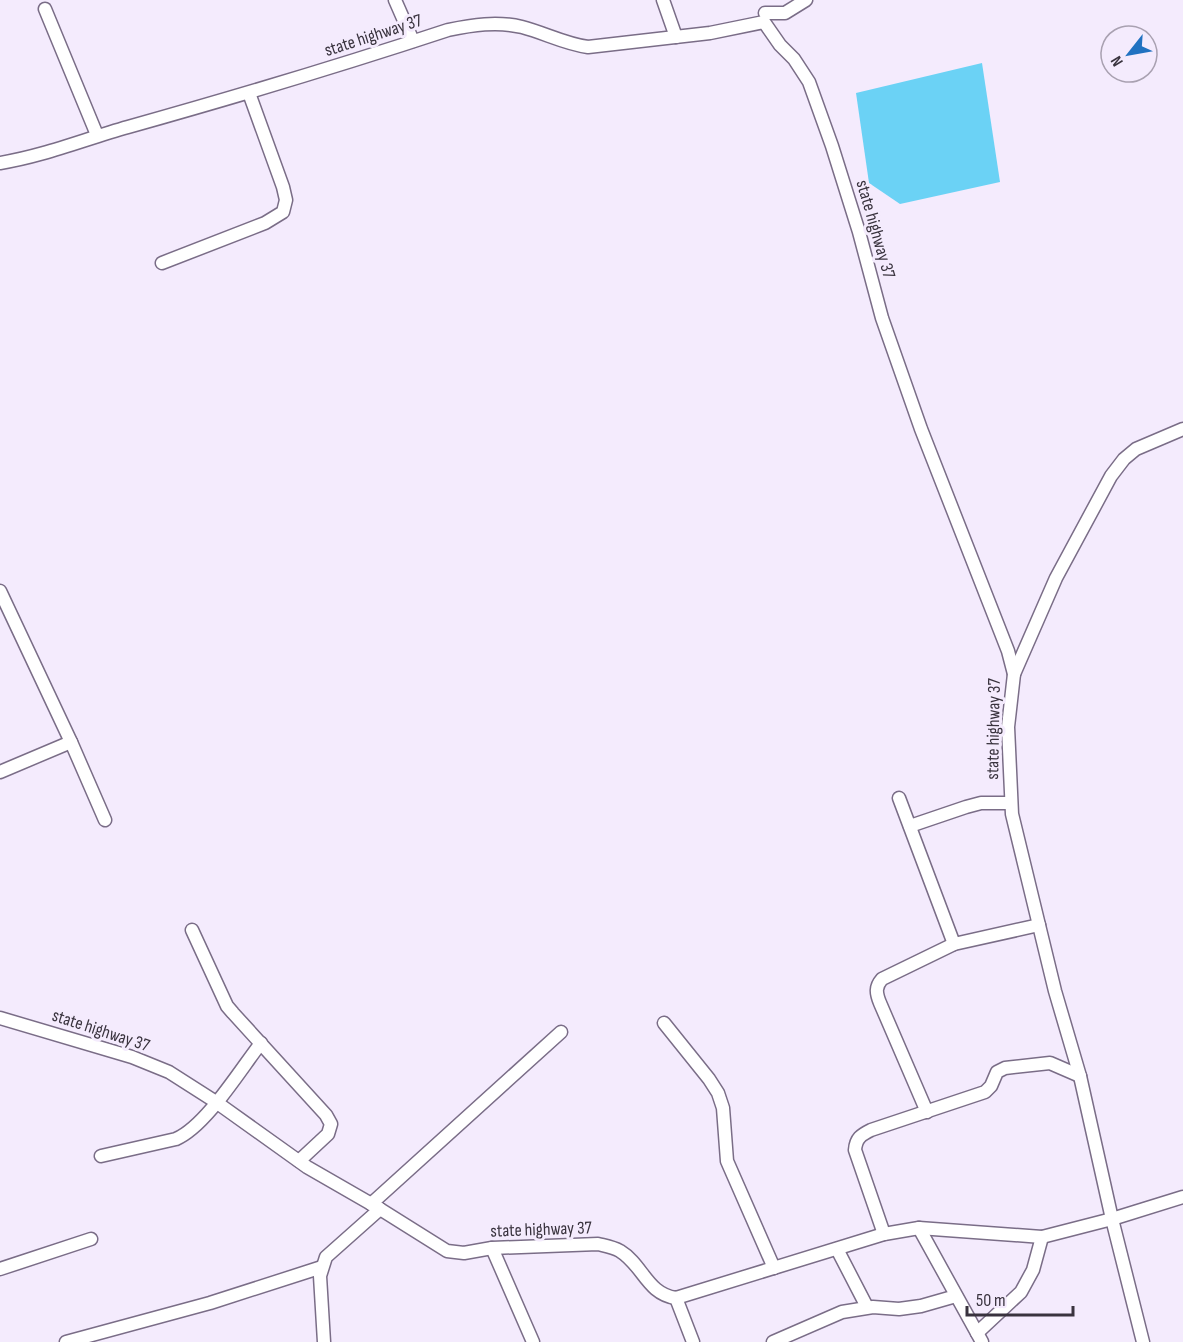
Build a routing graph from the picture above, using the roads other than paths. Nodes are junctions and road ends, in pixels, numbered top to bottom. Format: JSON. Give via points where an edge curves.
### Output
{"nodes":[{"id":1,"x":395,"y":0,"type":"edge"},
{"id":2,"x":663,"y":0,"type":"edge"},
{"id":3,"x":806,"y":0,"type":"edge"},
{"id":4,"x":45,"y":9,"type":"dead end"},
{"id":5,"x":763,"y":12,"type":"edge"},
{"id":6,"x":676,"y":37,"type":"junction"},
{"id":7,"x":413,"y":41,"type":"junction"},
{"id":8,"x":249,"y":93,"type":"junction"},
{"id":9,"x":97,"y":135,"type":"junction"},
{"id":10,"x":0,"y":163,"type":"edge"},
{"id":11,"x":162,"y":263,"type":"dead end"},
{"id":12,"x":1183,"y":429,"type":"edge"},
{"id":13,"x":0,"y":591,"type":"edge"},
{"id":14,"x":1014,"y":674,"type":"junction"},
{"id":15,"x":71,"y":742,"type":"junction"},
{"id":16,"x":0,"y":772,"type":"edge"},
{"id":17,"x":899,"y":798,"type":"dead end"},
{"id":18,"x":1010,"y":802,"type":"junction"},
{"id":19,"x":105,"y":820,"type":"dead end"},
{"id":20,"x":910,"y":826,"type":"junction"},
{"id":21,"x":1039,"y":925,"type":"junction"},
{"id":22,"x":192,"y":930,"type":"dead end"},
{"id":23,"x":954,"y":944,"type":"junction"},
{"id":24,"x":0,"y":1018,"type":"edge"},
{"id":25,"x":664,"y":1023,"type":"dead end"},
{"id":26,"x":561,"y":1032,"type":"dead end"},
{"id":27,"x":261,"y":1043,"type":"junction"},
{"id":28,"x":1080,"y":1077,"type":"junction"},
{"id":29,"x":216,"y":1102,"type":"junction"},
{"id":30,"x":927,"y":1112,"type":"junction"},
{"id":31,"x":101,"y":1156,"type":"dead end"},
{"id":32,"x":299,"y":1161,"type":"junction"},
{"id":33,"x":1183,"y":1197,"type":"edge"},
{"id":34,"x":375,"y":1206,"type":"junction"},
{"id":35,"x":1112,"y":1220,"type":"junction"},
{"id":36,"x":919,"y":1228,"type":"junction"},
{"id":37,"x":884,"y":1234,"type":"junction"},
{"id":38,"x":1042,"y":1237,"type":"junction"},
{"id":39,"x":91,"y":1239,"type":"dead end"},
{"id":40,"x":492,"y":1248,"type":"junction"},
{"id":41,"x":837,"y":1249,"type":"junction"},
{"id":42,"x":322,"y":1267,"type":"junction"},
{"id":43,"x":774,"y":1268,"type":"junction"},
{"id":44,"x":0,"y":1269,"type":"edge"},
{"id":45,"x":956,"y":1296,"type":"junction"},
{"id":46,"x":676,"y":1298,"type":"junction"},
{"id":47,"x":867,"y":1307,"type":"junction"},
{"id":48,"x":980,"y":1337,"type":"edge"},
{"id":49,"x":66,"y":1342,"type":"edge"},
{"id":50,"x":324,"y":1342,"type":"edge"},
{"id":51,"x":533,"y":1342,"type":"edge"},
{"id":52,"x":693,"y":1342,"type":"edge"},
{"id":53,"x":773,"y":1342,"type":"edge"},
{"id":54,"x":1143,"y":1342,"type":"edge"}],
"edges":[{"from":1,"to":7,"type":"street"},
{"from":2,"to":6,"type":"street"},
{"from":3,"to":5,"type":"street","via":[[784,13]]},
{"from":4,"to":9,"type":"street"},
{"from":5,"to":6,"type":"street","name":"state highway 37","via":[[710,33]]},
{"from":5,"to":14,"type":"street","name":"state highway 37","via":[[809,82],[882,318]]},
{"from":6,"to":7,"type":"street","name":"state highway 37","via":[[588,47],[493,23],[448,30]]},
{"from":7,"to":8,"type":"street","name":"state highway 37"},
{"from":8,"to":9,"type":"street","name":"state highway 37"},
{"from":8,"to":11,"type":"street","via":[[283,186],[283,212],[265,223]]},
{"from":9,"to":10,"type":"street","name":"state highway 37","via":[[25,159]]},
{"from":12,"to":14,"type":"street","via":[[1136,449],[1111,476],[1056,578]]},
{"from":13,"to":15,"type":"street"},
{"from":14,"to":18,"type":"street","name":"state highway 37","via":[[1008,727]]},
{"from":15,"to":16,"type":"street"},
{"from":15,"to":19,"type":"street"},
{"from":17,"to":20,"type":"street"},
{"from":18,"to":20,"type":"street","via":[[974,805]]},
{"from":18,"to":21,"type":"street","name":"state highway 37"},
{"from":20,"to":23,"type":"street"},
{"from":21,"to":23,"type":"street"},
{"from":21,"to":28,"type":"street","name":"state highway 37"},
{"from":22,"to":27,"type":"street","via":[[227,1006]]},
{"from":23,"to":30,"type":"street","via":[[882,979],[876,992]]},
{"from":24,"to":29,"type":"street","name":"state highway 37","via":[[132,1057],[169,1072]]},
{"from":25,"to":43,"type":"street","via":[[718,1093],[727,1161]]},
{"from":26,"to":34,"type":"street"},
{"from":27,"to":29,"type":"street"},
{"from":27,"to":32,"type":"street","via":[[331,1124],[328,1134]]},
{"from":28,"to":30,"type":"street","via":[[1050,1063],[1005,1068],[997,1072],[985,1092]]},
{"from":28,"to":35,"type":"street","name":"state highway 37"},
{"from":29,"to":31,"type":"street","via":[[187,1134]]},
{"from":29,"to":32,"type":"street","name":"state highway 37"},
{"from":30,"to":37,"type":"street","via":[[871,1130],[856,1142],[857,1158]]},
{"from":32,"to":34,"type":"street","name":"state highway 37"},
{"from":33,"to":35,"type":"street"},
{"from":34,"to":40,"type":"street","name":"state highway 37","via":[[447,1251],[464,1253]]},
{"from":34,"to":42,"type":"street","via":[[326,1257]]},
{"from":35,"to":38,"type":"street"},
{"from":35,"to":54,"type":"street","name":"state highway 37"},
{"from":36,"to":37,"type":"street"},
{"from":36,"to":38,"type":"street"},
{"from":36,"to":45,"type":"street"},
{"from":37,"to":41,"type":"street"},
{"from":38,"to":48,"type":"street","via":[[1033,1270],[1021,1292]]},
{"from":39,"to":44,"type":"street"},
{"from":40,"to":46,"type":"street","name":"state highway 37","via":[[598,1244],[611,1247],[631,1260],[664,1297]]},
{"from":40,"to":51,"type":"street"},
{"from":41,"to":43,"type":"street"},
{"from":41,"to":47,"type":"street"},
{"from":42,"to":49,"type":"street","via":[[210,1303]]},
{"from":42,"to":50,"type":"street"},
{"from":43,"to":46,"type":"street"},
{"from":45,"to":47,"type":"street","via":[[899,1309]]},
{"from":45,"to":48,"type":"street"},
{"from":46,"to":52,"type":"street"},
{"from":47,"to":53,"type":"street","via":[[842,1312]]}]}
